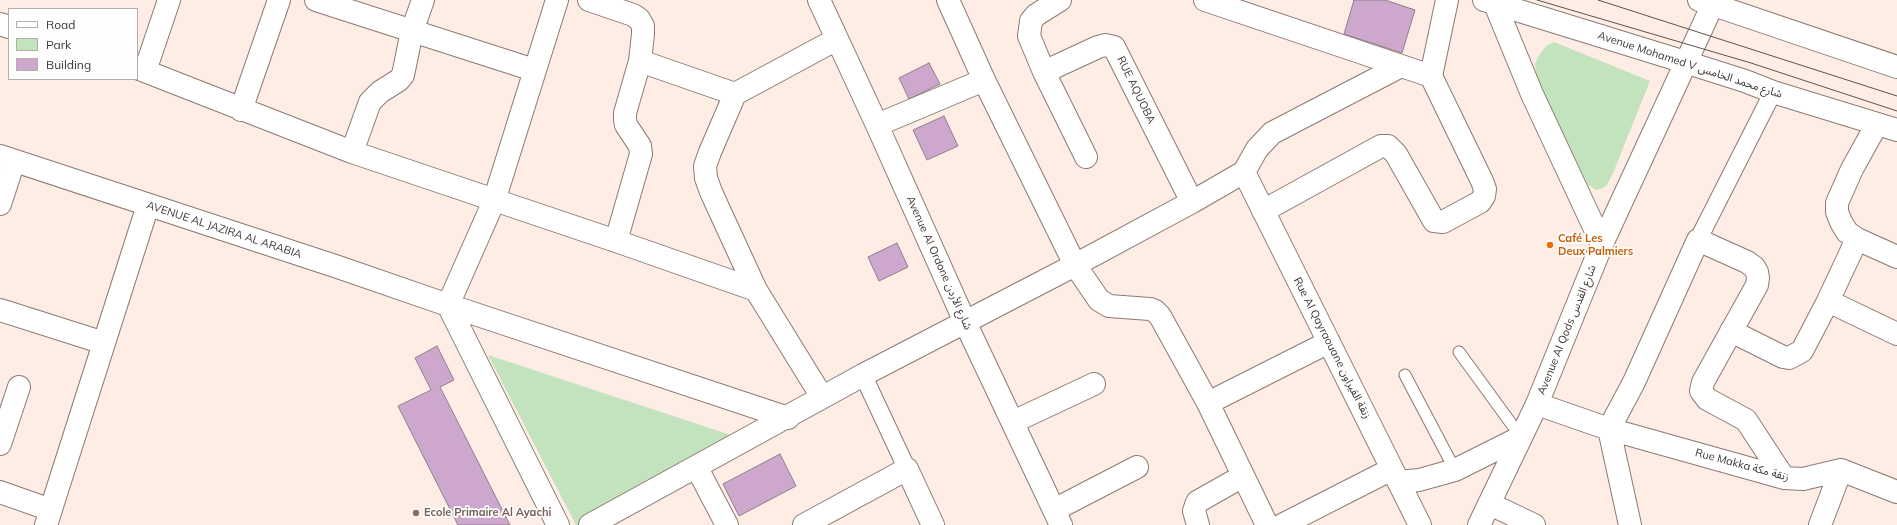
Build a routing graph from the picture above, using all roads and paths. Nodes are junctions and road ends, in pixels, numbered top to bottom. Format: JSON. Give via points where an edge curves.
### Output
{"nodes":[{"id":1,"x":169,"y":0,"type":"edge"},
{"id":2,"x":279,"y":0,"type":"edge"},
{"id":3,"x":316,"y":0,"type":"edge"},
{"id":4,"x":423,"y":0,"type":"edge"},
{"id":5,"x":557,"y":0,"type":"edge"},
{"id":6,"x":589,"y":0,"type":"edge"},
{"id":7,"x":819,"y":0,"type":"edge"},
{"id":8,"x":948,"y":0,"type":"edge"},
{"id":9,"x":1060,"y":0,"type":"edge"},
{"id":10,"x":1205,"y":0,"type":"edge"},
{"id":11,"x":1447,"y":0,"type":"edge"},
{"id":12,"x":1709,"y":1,"type":"edge"},
{"id":13,"x":1490,"y":2,"type":"edge"},
{"id":14,"x":412,"y":31,"type":"junction"},
{"id":15,"x":837,"y":39,"type":"junction"},
{"id":16,"x":640,"y":61,"type":"junction"},
{"id":17,"x":1685,"y":62,"type":"junction"},
{"id":18,"x":1401,"y":66,"type":"junction"},
{"id":19,"x":1897,"y":67,"type":"edge"},
{"id":20,"x":141,"y":69,"type":"edge"},
{"id":21,"x":534,"y":70,"type":"junction"},
{"id":22,"x":1044,"y":72,"type":"junction"},
{"id":23,"x":1431,"y":76,"type":"junction"},
{"id":24,"x":984,"y":80,"type":"junction"},
{"id":25,"x":1773,"y":92,"type":"junction"},
{"id":26,"x":736,"y":94,"type":"junction"},
{"id":27,"x":241,"y":110,"type":"junction"},
{"id":28,"x":878,"y":125,"type":"junction"},
{"id":29,"x":1887,"y":127,"type":"edge"},
{"id":30,"x":352,"y":152,"type":"junction"},
{"id":31,"x":1086,"y":157,"type":"dead end"},
{"id":32,"x":7,"y":158,"type":"edge"},
{"id":33,"x":1244,"y":172,"type":"junction"},
{"id":34,"x":494,"y":201,"type":"junction"},
{"id":35,"x":1192,"y":202,"type":"junction"},
{"id":36,"x":0,"y":204,"type":"edge"},
{"id":37,"x":148,"y":205,"type":"junction"},
{"id":38,"x":1263,"y":211,"type":"junction"},
{"id":39,"x":1857,"y":239,"type":"junction"},
{"id":40,"x":1698,"y":240,"type":"junction"},
{"id":41,"x":616,"y":241,"type":"junction"},
{"id":42,"x":1602,"y":244,"type":"junction"},
{"id":43,"x":1897,"y":257,"type":"edge"},
{"id":44,"x":1075,"y":265,"type":"junction"},
{"id":45,"x":756,"y":290,"type":"junction"},
{"id":46,"x":1828,"y":301,"type":"junction"},
{"id":47,"x":448,"y":305,"type":"junction"},
{"id":48,"x":0,"y":310,"type":"edge"},
{"id":49,"x":965,"y":322,"type":"junction"},
{"id":50,"x":1731,"y":331,"type":"junction"},
{"id":51,"x":1897,"y":334,"type":"edge"},
{"id":52,"x":1329,"y":342,"type":"junction"},
{"id":53,"x":104,"y":343,"type":"junction"},
{"id":54,"x":1459,"y":352,"type":"dead end"},
{"id":55,"x":863,"y":375,"type":"junction"},
{"id":56,"x":1405,"y":375,"type":"dead end"},
{"id":57,"x":1094,"y":384,"type":"dead end"},
{"id":58,"x":19,"y":387,"type":"dead end"},
{"id":59,"x":822,"y":397,"type":"junction"},
{"id":60,"x":1208,"y":403,"type":"junction"},
{"id":61,"x":1537,"y":404,"type":"junction"},
{"id":62,"x":788,"y":418,"type":"junction"},
{"id":63,"x":1013,"y":422,"type":"junction"},
{"id":64,"x":1609,"y":429,"type":"junction"},
{"id":65,"x":1521,"y":437,"type":"junction"},
{"id":66,"x":0,"y":444,"type":"edge"},
{"id":67,"x":1137,"y":467,"type":"dead end"},
{"id":68,"x":697,"y":468,"type":"junction"},
{"id":69,"x":907,"y":469,"type":"junction"},
{"id":70,"x":1455,"y":470,"type":"junction"},
{"id":71,"x":1842,"y":470,"type":"junction"},
{"id":72,"x":1243,"y":476,"type":"junction"},
{"id":73,"x":1396,"y":476,"type":"junction"},
{"id":74,"x":1784,"y":478,"type":"junction"},
{"id":75,"x":0,"y":492,"type":"edge"},
{"id":76,"x":1897,"y":492,"type":"edge"},
{"id":77,"x":1490,"y":504,"type":"junction"},
{"id":78,"x":49,"y":517,"type":"edge"},
{"id":79,"x":1058,"y":517,"type":"edge"},
{"id":80,"x":558,"y":525,"type":"edge"},
{"id":81,"x":590,"y":525,"type":"edge"},
{"id":82,"x":727,"y":525,"type":"edge"},
{"id":83,"x":804,"y":525,"type":"edge"},
{"id":84,"x":933,"y":525,"type":"edge"},
{"id":85,"x":1198,"y":525,"type":"edge"},
{"id":86,"x":1267,"y":525,"type":"edge"},
{"id":87,"x":1282,"y":525,"type":"edge"},
{"id":88,"x":1420,"y":525,"type":"edge"},
{"id":89,"x":1479,"y":525,"type":"edge"},
{"id":90,"x":1534,"y":525,"type":"edge"},
{"id":91,"x":1630,"y":525,"type":"edge"},
{"id":92,"x":1820,"y":525,"type":"edge"}],
"edges":[{"from":1,"to":20,"type":"street"},
{"from":2,"to":27,"type":"street"},
{"from":3,"to":14,"type":"street"},
{"from":4,"to":14,"type":"street"},
{"from":5,"to":21,"type":"street"},
{"from":6,"to":16,"type":"street","via":[[639,19],[644,34]]},
{"from":7,"to":15,"type":"street","name":"Avenue Al Ordone شارع الأردن"},
{"from":8,"to":24,"type":"street"},
{"from":9,"to":22,"type":"street","via":[[1036,15],[1029,28],[1029,36]]},
{"from":10,"to":18,"type":"street"},
{"from":11,"to":23,"type":"street"},
{"from":12,"to":17,"type":"street","name":"Avenue Al Qods شارع القدس"},
{"from":12,"to":19,"type":"street"},
{"from":13,"to":17,"type":"street","name":"Avenue Mohamed V شارع محمد الخامس"},
{"from":13,"to":42,"type":"street"},
{"from":14,"to":21,"type":"street"},
{"from":14,"to":30,"type":"street","via":[[403,75],[370,102]]},
{"from":15,"to":26,"type":"street"},
{"from":15,"to":28,"type":"street","name":"Avenue Al Ordone شارع الأردن"},
{"from":16,"to":26,"type":"street"},
{"from":16,"to":41,"type":"street","via":[[625,120],[640,146],[641,154]]},
{"from":17,"to":25,"type":"street","name":"Avenue Mohamed V شارع محمد الخامس"},
{"from":17,"to":42,"type":"street","name":"Avenue Al Qods شارع القدس"},
{"from":18,"to":23,"type":"street"},
{"from":18,"to":33,"type":"street","via":[[1272,133],[1257,149]]},
{"from":20,"to":27,"type":"street"},
{"from":21,"to":34,"type":"street"},
{"from":22,"to":31,"type":"street"},
{"from":22,"to":35,"type":"street","name":"RUE AQUOBA","via":[[1098,47],[1114,47]]},
{"from":23,"to":38,"type":"street","via":[[1482,181],[1485,189],[1480,202],[1443,222],[1434,221],[1396,154],[1388,146],[1381,146]]},
{"from":24,"to":28,"type":"street"},
{"from":24,"to":44,"type":"street"},
{"from":25,"to":29,"type":"street","name":"Avenue Mohamed V شارع محمد الخامس"},
{"from":25,"to":40,"type":"street"},
{"from":26,"to":45,"type":"street","via":[[710,152],[705,166],[706,178]]},
{"from":27,"to":30,"type":"street"},
{"from":28,"to":49,"type":"street","name":"Avenue Al Ordone شارع الأردن"},
{"from":29,"to":39,"type":"street","via":[[1852,169],[1837,203],[1841,222],[1847,232]]},
{"from":30,"to":34,"type":"street"},
{"from":32,"to":36,"type":"street"},
{"from":32,"to":37,"type":"street","name":"AVENUE AL JAZIRA AL ARABIA"},
{"from":33,"to":35,"type":"street"},
{"from":33,"to":38,"type":"street","name":"Rue Al Qayraouane زنقة القيراون"},
{"from":34,"to":41,"type":"street"},
{"from":34,"to":47,"type":"street"},
{"from":35,"to":44,"type":"street"},
{"from":37,"to":47,"type":"street","name":"AVENUE AL JAZIRA AL ARABIA"},
{"from":37,"to":53,"type":"street"},
{"from":38,"to":52,"type":"street","name":"Rue Al Qayraouane زنقة القيراون"},
{"from":39,"to":43,"type":"street"},
{"from":39,"to":46,"type":"street"},
{"from":40,"to":50,"type":"street","via":[[1747,262],[1757,272],[1757,285]]},
{"from":40,"to":64,"type":"street","via":[[1634,382]]},
{"from":41,"to":45,"type":"street"},
{"from":42,"to":61,"type":"street","name":"Avenue Al Qods شارع القدس"},
{"from":44,"to":49,"type":"street"},
{"from":44,"to":60,"type":"street","via":[[1099,300],[1108,306],[1150,309],[1160,316]]},
{"from":45,"to":59,"type":"street"},
{"from":46,"to":50,"type":"street","via":[[1802,352],[1789,358]]},
{"from":46,"to":51,"type":"street"},
{"from":47,"to":62,"type":"street","name":"AVENUE AL JAZIRA AL ARABIA"},
{"from":47,"to":80,"type":"street"},
{"from":48,"to":53,"type":"street"},
{"from":49,"to":55,"type":"street"},
{"from":49,"to":63,"type":"street","name":"Avenue Al Ordone شارع الأردن"},
{"from":50,"to":74,"type":"street","via":[[1703,382],[1701,391],[1707,399],[1746,420]]},
{"from":52,"to":60,"type":"street"},
{"from":52,"to":73,"type":"street","name":"Rue Al Qayraouane زنقة القيراون"},
{"from":53,"to":78,"type":"street"},
{"from":54,"to":65,"type":"lane"},
{"from":55,"to":59,"type":"street"},
{"from":55,"to":69,"type":"street"},
{"from":56,"to":70,"type":"lane"},
{"from":57,"to":63,"type":"street"},
{"from":58,"to":66,"type":"street"},
{"from":59,"to":62,"type":"street"},
{"from":60,"to":72,"type":"street"},
{"from":61,"to":64,"type":"street","name":"Rue Makka زنقة مكة"},
{"from":61,"to":65,"type":"street","name":"Avenue Al Qods شارع القدس"},
{"from":62,"to":68,"type":"street"},
{"from":63,"to":79,"type":"street","name":"Avenue Al Ordone شارع الأردن"},
{"from":64,"to":74,"type":"street","name":"Rue Makka زنقة مكة"},
{"from":64,"to":91,"type":"street"},
{"from":65,"to":70,"type":"street"},
{"from":65,"to":77,"type":"street","name":"Avenue Al Qods شارع القدس"},
{"from":67,"to":79,"type":"street"},
{"from":68,"to":81,"type":"street"},
{"from":68,"to":82,"type":"street"},
{"from":69,"to":83,"type":"street"},
{"from":69,"to":84,"type":"street"},
{"from":70,"to":73,"type":"street","via":[[1419,480]]},
{"from":71,"to":74,"type":"street","name":"Rue Makka زنقة مكة","via":[[1803,479]]},
{"from":71,"to":76,"type":"street"},
{"from":71,"to":92,"type":"street"},
{"from":72,"to":85,"type":"street","via":[[1196,502],[1194,511]]},
{"from":72,"to":86,"type":"street"},
{"from":73,"to":87,"type":"street"},
{"from":73,"to":88,"type":"street","name":"Rue Al Qayraouane زنقة القيراون"},
{"from":75,"to":78,"type":"street"},
{"from":77,"to":89,"type":"street","name":"Avenue Al Qods شارع القدس"},
{"from":77,"to":90,"type":"street"}]}
